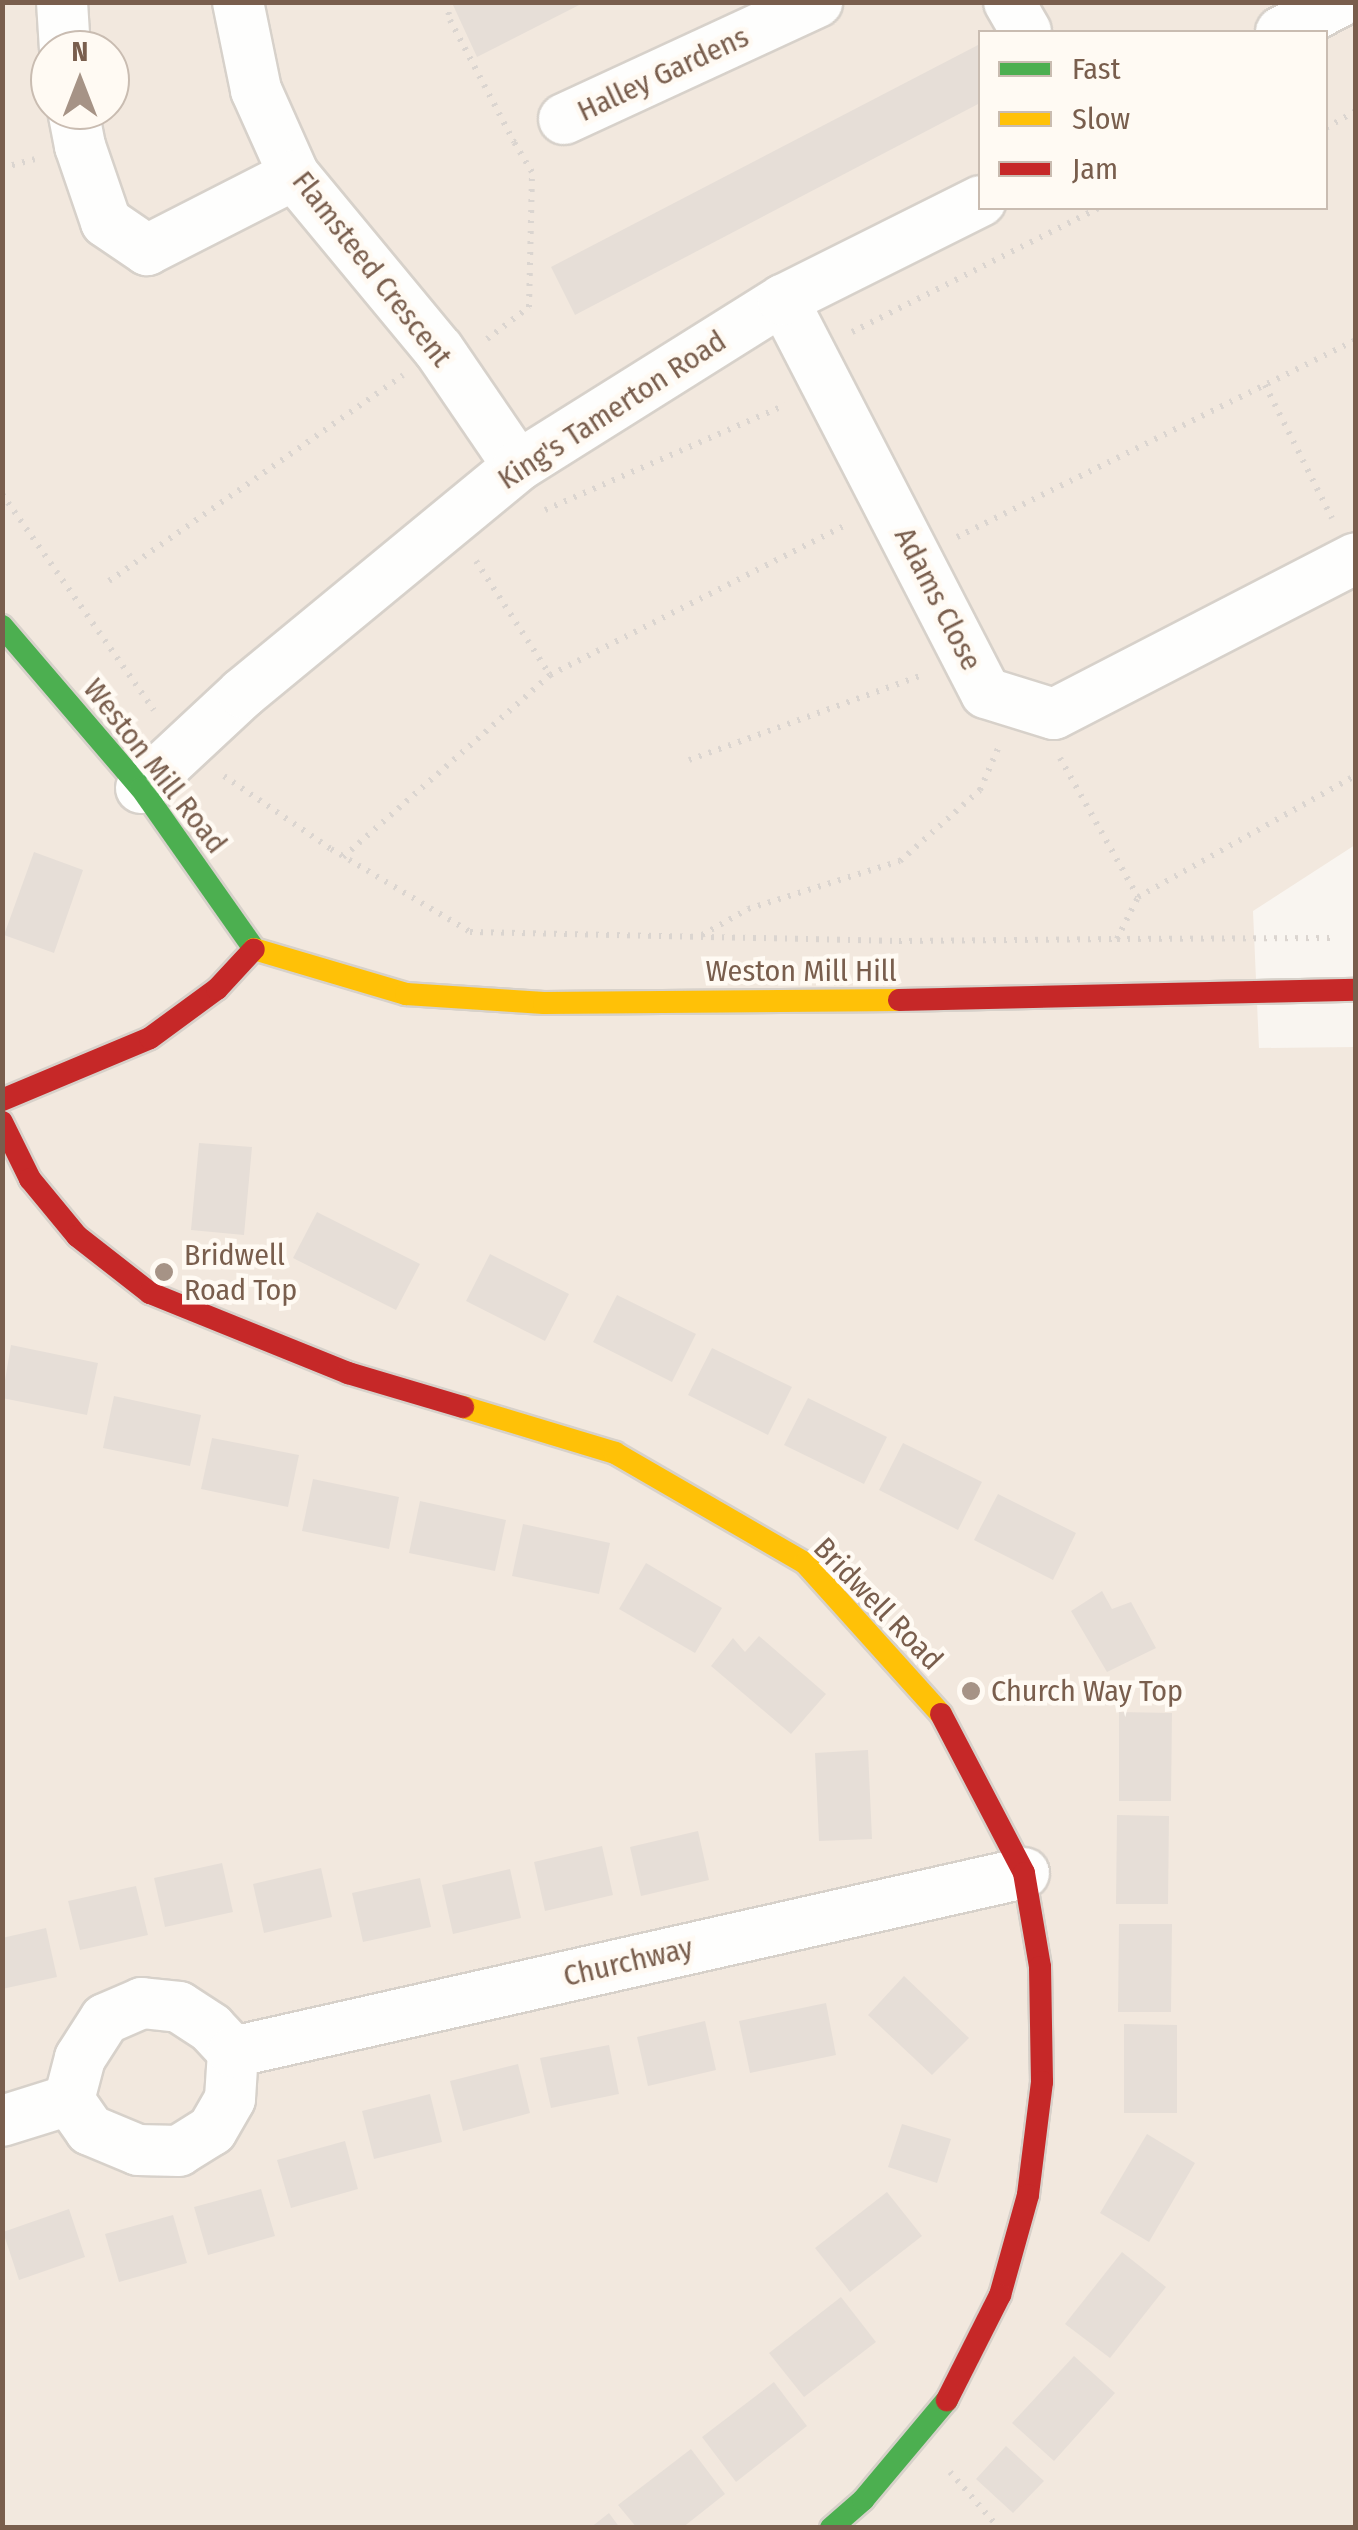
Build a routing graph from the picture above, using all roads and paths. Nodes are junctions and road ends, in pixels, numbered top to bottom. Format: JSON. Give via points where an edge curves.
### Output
{"nodes":[{"id":1,"x":62,"y":2,"type":"edge"},
{"id":2,"x":238,"y":2,"type":"edge"},
{"id":3,"x":446,"y":2,"type":"edge"},
{"id":4,"x":816,"y":2,"type":"edge"},
{"id":5,"x":1009,"y":2,"type":"edge"},
{"id":6,"x":1339,"y":2,"type":"edge"},
{"id":7,"x":64,"y":30,"type":"edge"},
{"id":8,"x":1025,"y":30,"type":"edge"},
{"id":9,"x":1285,"y":30,"type":"edge"},
{"id":10,"x":1356,"y":110,"type":"edge"},
{"id":11,"x":564,"y":120,"type":"joint"},
{"id":12,"x":1328,"y":127,"type":"edge"},
{"id":13,"x":77,"y":130,"type":"edge"},
{"id":14,"x":514,"y":142,"type":"junction"},
{"id":15,"x":294,"y":174,"type":"junction"},
{"id":16,"x":978,"y":202,"type":"edge"},
{"id":17,"x":1096,"y":210,"type":"edge"},
{"id":18,"x":783,"y":300,"type":"junction"},
{"id":19,"x":1356,"y":340,"type":"edge"},
{"id":20,"x":445,"y":358,"type":"junction"},
{"id":21,"x":819,"y":369,"type":"junction"},
{"id":22,"x":1266,"y":384,"type":"junction"},
{"id":23,"x":518,"y":466,"type":"junction"},
{"id":24,"x":2,"y":494,"type":"edge"},
{"id":25,"x":888,"y":502,"type":"junction"},
{"id":26,"x":538,"y":513,"type":"dead end"},
{"id":27,"x":916,"y":557,"type":"junction"},
{"id":28,"x":1354,"y":558,"type":"edge"},
{"id":29,"x":483,"y":571,"type":"dead end"},
{"id":30,"x":109,"y":581,"type":"dead end"},
{"id":31,"x":2,"y":626,"type":"edge"},
{"id":32,"x":968,"y":658,"type":"junction"},
{"id":33,"x":550,"y":675,"type":"junction"},
{"id":34,"x":138,"y":690,"type":"dead end"},
{"id":35,"x":1025,"y":705,"type":"junction"},
{"id":36,"x":184,"y":749,"type":"junction"},
{"id":37,"x":689,"y":760,"type":"dead end"},
{"id":38,"x":1356,"y":774,"type":"edge"},
{"id":39,"x":141,"y":788,"type":"junction"},
{"id":40,"x":343,"y":857,"type":"junction"},
{"id":41,"x":1138,"y":896,"type":"junction"},
{"id":42,"x":700,"y":936,"type":"junction"},
{"id":43,"x":1116,"y":939,"type":"junction"},
{"id":44,"x":1340,"y":943,"type":"dead end"},
{"id":45,"x":254,"y":949,"type":"junction"},
{"id":46,"x":1356,"y":990,"type":"edge"},
{"id":47,"x":2,"y":1100,"type":"edge"},
{"id":48,"x":2,"y":1122,"type":"edge"},
{"id":49,"x":1024,"y":1873,"type":"junction"},
{"id":50,"x":233,"y":2052,"type":"junction"},
{"id":51,"x":69,"y":2100,"type":"junction"},
{"id":52,"x":2,"y":2121,"type":"edge"},
{"id":53,"x":918,"y":2436,"type":"junction"},
{"id":54,"x":831,"y":2528,"type":"edge"},
{"id":55,"x":999,"y":2528,"type":"edge"}],
"edges":[{"from":1,"to":7,"type":"street"},
{"from":2,"to":15,"type":"street","name":"Flamsteed Crescent","via":[[256,90]]},
{"from":3,"to":14,"type":"path"},
{"from":4,"to":11,"type":"street","name":"Halley Gardens"},
{"from":5,"to":8,"type":"street"},
{"from":6,"to":9,"type":"street"},
{"from":10,"to":12,"type":"path"},
{"from":11,"to":14,"type":"path"},
{"from":13,"to":15,"type":"street","via":[[106,222],[147,250]]},
{"from":14,"to":20,"type":"path","via":[[532,172],[529,307]]},
{"from":15,"to":20,"type":"street","name":"Flamsteed Crescent"},
{"from":16,"to":18,"type":"street","name":"King's Tamerton Road"},
{"from":17,"to":21,"type":"path"},
{"from":18,"to":21,"type":"street","name":"Adams Close"},
{"from":18,"to":23,"type":"street","name":"King's Tamerton Road"},
{"from":19,"to":22,"type":"path"},
{"from":20,"to":23,"type":"street","name":"Flamsteed Crescent"},
{"from":20,"to":30,"type":"path"},
{"from":21,"to":25,"type":"street","name":"Adams Close"},
{"from":21,"to":26,"type":"path"},
{"from":22,"to":27,"type":"path"},
{"from":22,"to":28,"type":"path"},
{"from":23,"to":36,"type":"street","name":"King's Tamerton Road"},
{"from":24,"to":34,"type":"path"},
{"from":25,"to":27,"type":"street","name":"Adams Close"},
{"from":25,"to":33,"type":"path"},
{"from":27,"to":32,"type":"street","name":"Adams Close"},
{"from":28,"to":35,"type":"street","via":[[1054,714]]},
{"from":29,"to":33,"type":"path"},
{"from":31,"to":39,"type":"street","name":"Weston Mill Road"},
{"from":32,"to":35,"type":"street","name":"Adams Close","via":[[986,694]]},
{"from":32,"to":37,"type":"path"},
{"from":33,"to":40,"type":"path"},
{"from":35,"to":41,"type":"path"},
{"from":35,"to":42,"type":"path","via":[[980,790],[900,860],[748,909]]},
{"from":36,"to":39,"type":"street","name":"King's Tamerton Road"},
{"from":36,"to":40,"type":"path"},
{"from":38,"to":41,"type":"path"},
{"from":39,"to":45,"type":"street","name":"Weston Mill Road"},
{"from":40,"to":42,"type":"path","via":[[470,932]]},
{"from":41,"to":43,"type":"path"},
{"from":42,"to":43,"type":"path"},
{"from":43,"to":44,"type":"path","via":[[1325,936]]},
{"from":45,"to":46,"type":"street","name":"Weston Mill Hill","via":[[406,994],[544,1003],[1108,999]]},
{"from":45,"to":47,"type":"street","via":[[217,989],[150,1038]]},
{"from":48,"to":49,"type":"street","name":"Bridwell Road","via":[[30,1178],[77,1236],[150,1293],[348,1373],[616,1453],[804,1563],[943,1716]]},
{"from":49,"to":50,"type":"street","name":"Churchway"},
{"from":49,"to":53,"type":"street","name":"Bridwell Road","via":[[1040,1966],[1042,2063],[1028,2195],[1000,2294],[944,2405]]},
{"from":50,"to":51,"type":"street","via":[[180,2007],[142,2003],[104,2019],[80,2058]]},
{"from":50,"to":51,"type":"street","via":[[230,2099],[212,2130],[180,2151],[138,2150],[90,2130]]},
{"from":51,"to":52,"type":"street"},
{"from":53,"to":54,"type":"street","name":"Bridwell Road"},
{"from":53,"to":55,"type":"path"}]}
